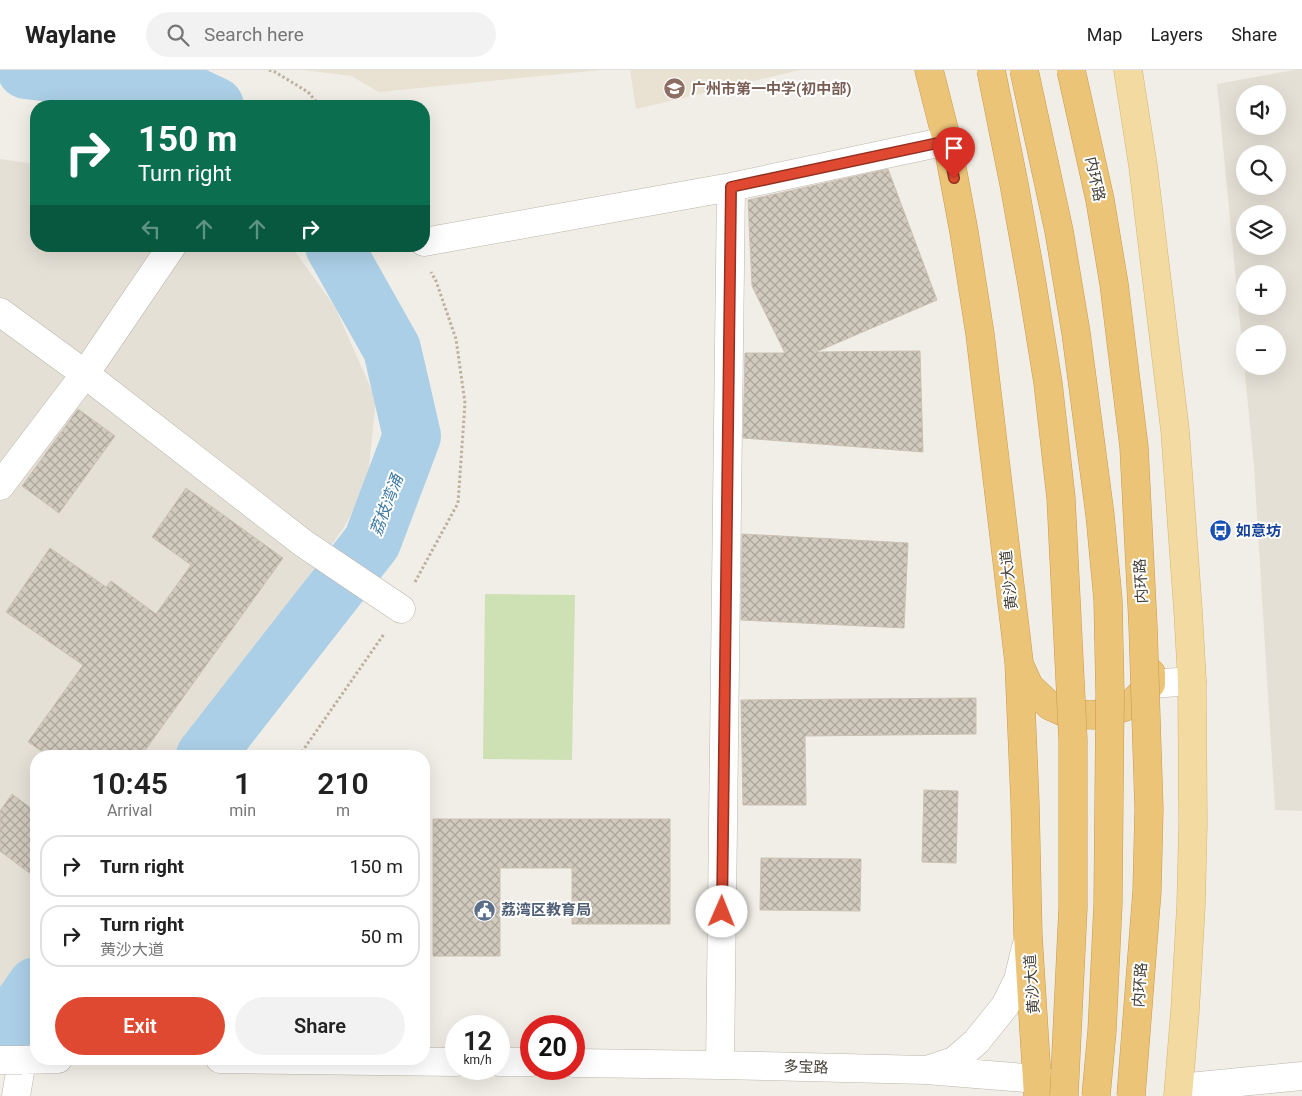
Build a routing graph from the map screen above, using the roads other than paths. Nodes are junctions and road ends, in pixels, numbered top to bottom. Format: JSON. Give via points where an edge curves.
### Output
{"nodes":[{"id":1,"x":929,"y":70,"type":"edge"},
{"id":2,"x":991,"y":70,"type":"edge"},
{"id":3,"x":1024,"y":70,"type":"edge"},
{"id":4,"x":1062,"y":70,"type":"edge"},
{"id":5,"x":1071,"y":70,"type":"edge"},
{"id":6,"x":1083,"y":70,"type":"edge"},
{"id":7,"x":1128,"y":70,"type":"edge"},
{"id":8,"x":947,"y":141,"type":"junction"},
{"id":9,"x":731,"y":187,"type":"junction"},
{"id":10,"x":1110,"y":228,"type":"junction"},
{"id":11,"x":168,"y":252,"type":"edge"},
{"id":12,"x":430,"y":252,"type":"edge"},
{"id":13,"x":0,"y":312,"type":"edge"},
{"id":14,"x":85,"y":374,"type":"junction"},
{"id":15,"x":0,"y":486,"type":"edge"},
{"id":16,"x":391,"y":603,"type":"road end"},
{"id":17,"x":1018,"y":662,"type":"junction"},
{"id":18,"x":1192,"y":682,"type":"junction"},
{"id":19,"x":1151,"y":684,"type":"junction"},
{"id":20,"x":1028,"y":935,"type":"junction"},
{"id":21,"x":11,"y":1060,"type":"edge"},
{"id":22,"x":30,"y":1060,"type":"edge"},
{"id":23,"x":430,"y":1062,"type":"edge"},
{"id":24,"x":445,"y":1062,"type":"edge"},
{"id":25,"x":585,"y":1063,"type":"edge"},
{"id":26,"x":720,"y":1065,"type":"junction"},
{"id":27,"x":926,"y":1070,"type":"junction"},
{"id":28,"x":1302,"y":1076,"type":"edge"},
{"id":29,"x":1037,"y":1090,"type":"edge"},
{"id":30,"x":1178,"y":1092,"type":"edge"},
{"id":31,"x":16,"y":1096,"type":"edge"},
{"id":32,"x":1064,"y":1096,"type":"edge"},
{"id":33,"x":1073,"y":1096,"type":"edge"},
{"id":34,"x":1096,"y":1096,"type":"edge"},
{"id":35,"x":1131,"y":1096,"type":"edge"},
{"id":36,"x":1136,"y":1096,"type":"edge"}],
"edges":[{"from":1,"to":8,"type":"highway","name":"黄沙大道"},
{"from":2,"to":32,"type":"highway","bridge":true,"via":[[1034,293],[1061,498],[1073,740],[1073,908]]},
{"from":3,"to":34,"type":"highway","bridge":true,"via":[[1059,231],[1076,333],[1108,600],[1108,904]]},
{"from":4,"to":10,"type":"highway"},
{"from":5,"to":35,"type":"highway","name":"内环路","bridge":true,"via":[[1110,256],[1134,447],[1149,808],[1148,891]]},
{"from":6,"to":10,"type":"highway"},
{"from":7,"to":18,"type":"main road","via":[[1144,166],[1175,430]]},
{"from":8,"to":9,"type":"street"},
{"from":8,"to":17,"type":"highway","name":"黄沙大道","via":[[980,334]]},
{"from":9,"to":12,"type":"street"},
{"from":9,"to":26,"type":"street"},
{"from":10,"to":19,"type":"highway","via":[[1138,447]]},
{"from":11,"to":14,"type":"street"},
{"from":13,"to":14,"type":"street"},
{"from":14,"to":15,"type":"street"},
{"from":14,"to":16,"type":"street","via":[[303,543]]},
{"from":17,"to":19,"type":"highway","via":[[1029,686],[1050,706],[1068,714],[1094,715],[1116,710],[1130,704]]},
{"from":17,"to":20,"type":"highway","name":"黄沙大道"},
{"from":18,"to":19,"type":"street"},
{"from":18,"to":30,"type":"main road","via":[[1191,905]]},
{"from":19,"to":36,"type":"main road","via":[[1152,876]]},
{"from":20,"to":27,"type":"street","via":[[1018,980],[1005,1006],[976,1042],[954,1061]]},
{"from":20,"to":29,"type":"highway","name":"黄沙大道"},
{"from":21,"to":22,"type":"street"},
{"from":21,"to":31,"type":"street"},
{"from":23,"to":24,"type":"street"},
{"from":25,"to":26,"type":"street","name":"多宝路"},
{"from":26,"to":27,"type":"street","name":"多宝路"},
{"from":27,"to":29,"type":"street","name":"多宝路"},
{"from":28,"to":30,"type":"street"},
{"from":29,"to":33,"type":"street"}]}
